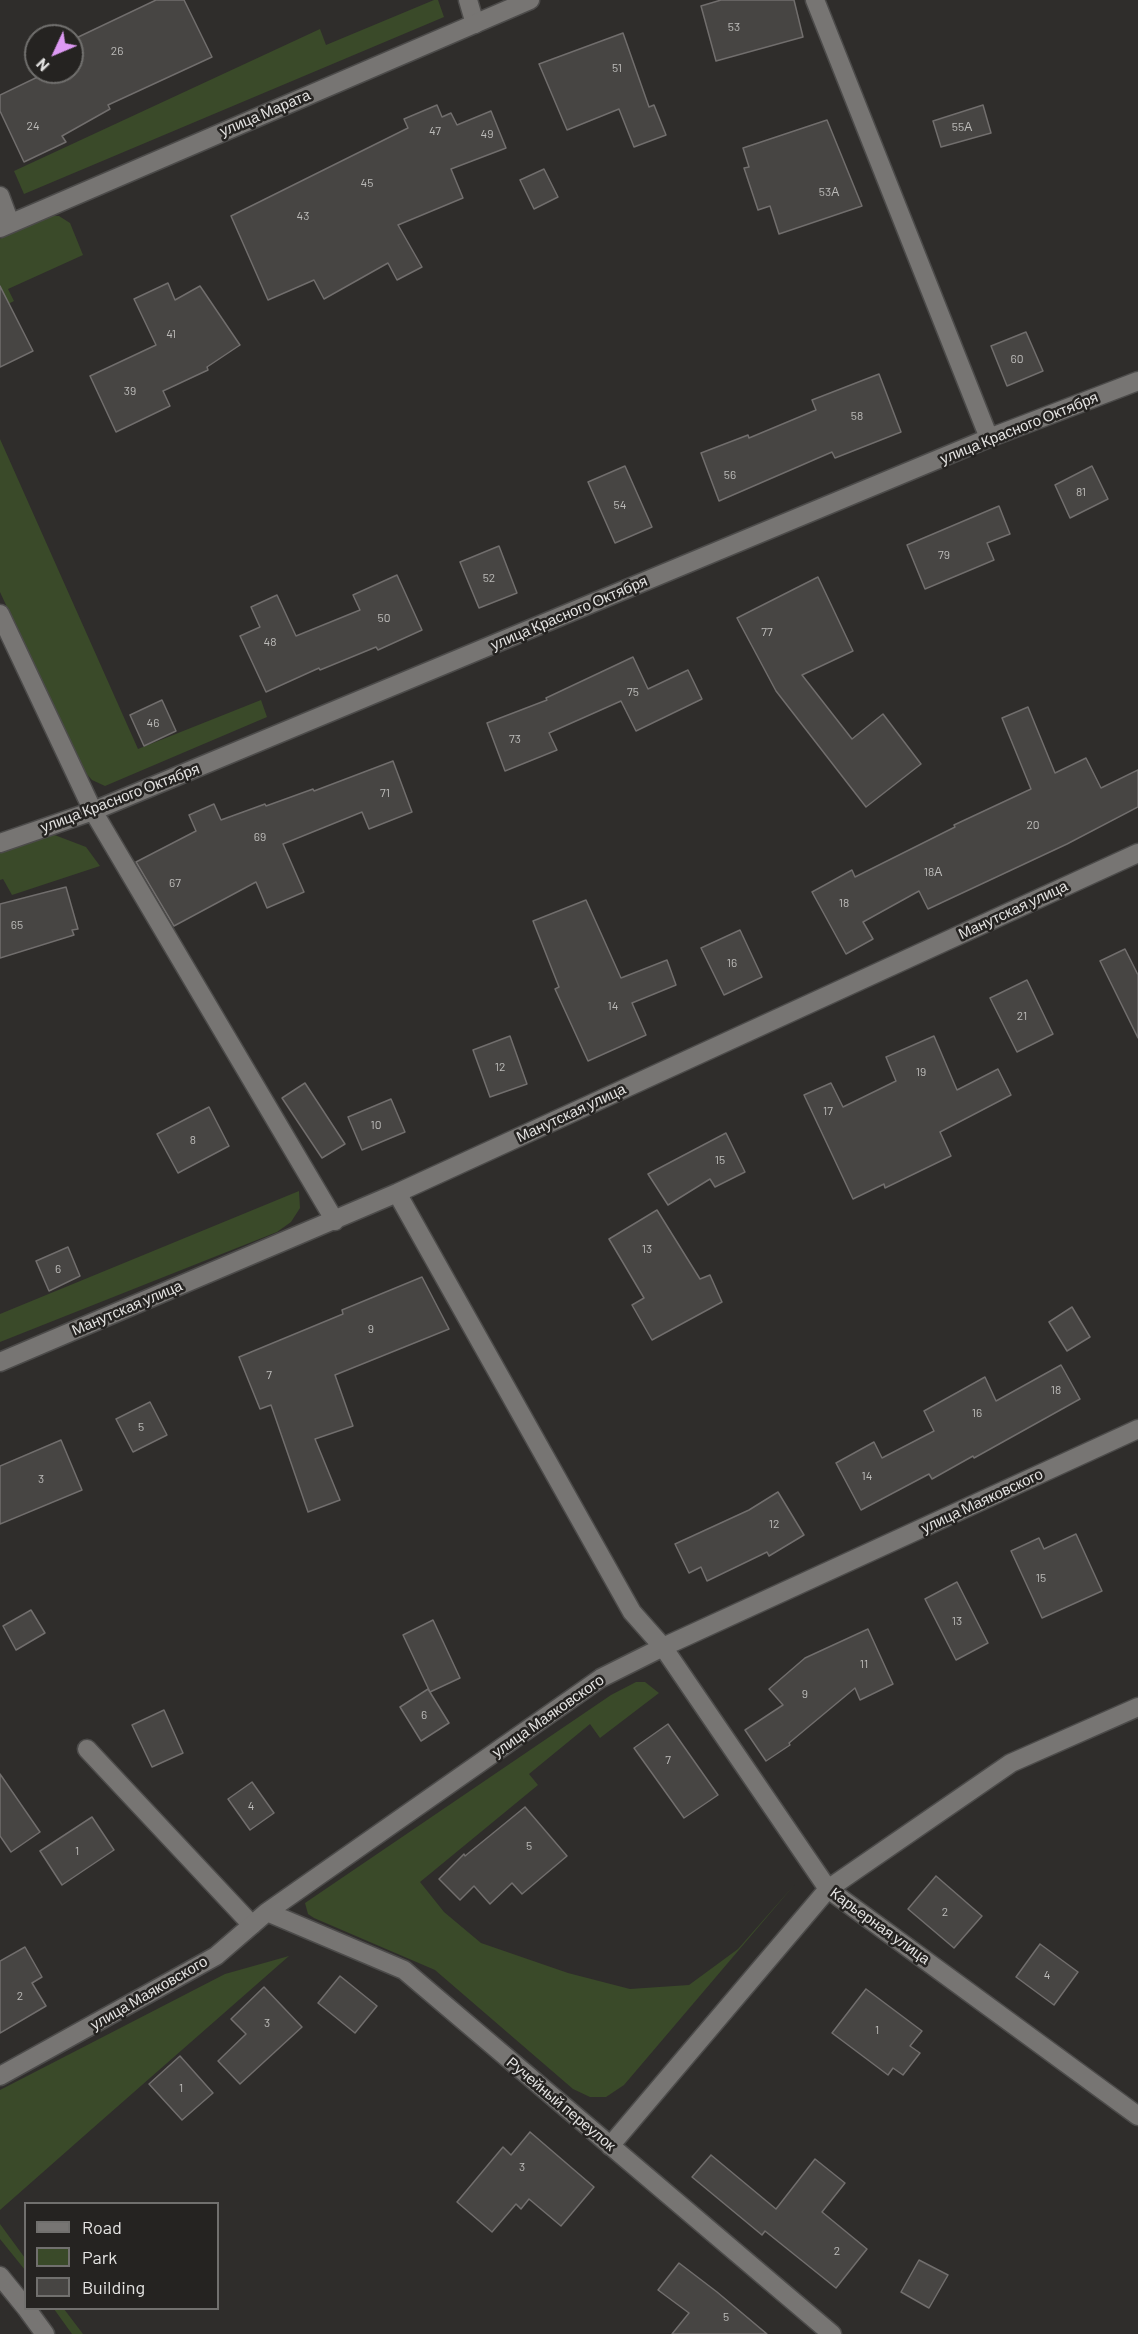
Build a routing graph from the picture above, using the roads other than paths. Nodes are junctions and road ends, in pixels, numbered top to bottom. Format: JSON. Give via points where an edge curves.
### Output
{"nodes":[{"id":1,"x":468,"y":0,"type":"edge"},
{"id":2,"x":530,"y":0,"type":"edge"},
{"id":3,"x":815,"y":0,"type":"edge"},
{"id":4,"x":475,"y":24,"type":"junction"},
{"id":5,"x":0,"y":196,"type":"edge"},
{"id":6,"x":5,"y":226,"type":"edge"},
{"id":7,"x":1138,"y":381,"type":"edge"},
{"id":8,"x":989,"y":438,"type":"junction"},
{"id":9,"x":0,"y":614,"type":"edge"},
{"id":10,"x":93,"y":811,"type":"junction"},
{"id":11,"x":0,"y":843,"type":"edge"},
{"id":12,"x":1138,"y":853,"type":"edge"},
{"id":13,"x":397,"y":1193,"type":"junction"},
{"id":14,"x":335,"y":1221,"type":"junction"},
{"id":15,"x":0,"y":1362,"type":"edge"},
{"id":16,"x":1138,"y":1430,"type":"edge"},
{"id":17,"x":663,"y":1647,"type":"junction"},
{"id":18,"x":1138,"y":1707,"type":"edge"},
{"id":19,"x":87,"y":1749,"type":"dead end"},
{"id":20,"x":828,"y":1889,"type":"junction"},
{"id":21,"x":267,"y":1912,"type":"junction"},
{"id":22,"x":252,"y":1924,"type":"junction"},
{"id":23,"x":0,"y":2076,"type":"edge"},
{"id":24,"x":1138,"y":2116,"type":"edge"},
{"id":25,"x":610,"y":2146,"type":"junction"},
{"id":26,"x":0,"y":2276,"type":"edge"},
{"id":27,"x":24,"y":2306,"type":"edge"},
{"id":28,"x":27,"y":2310,"type":"edge"},
{"id":29,"x":45,"y":2334,"type":"edge"},
{"id":30,"x":832,"y":2334,"type":"edge"}],
"edges":[{"from":1,"to":4,"type":"street"},
{"from":2,"to":4,"type":"street","name":"улица Марата"},
{"from":3,"to":8,"type":"street"},
{"from":4,"to":6,"type":"street","name":"улица Марата"},
{"from":5,"to":6,"type":"street"},
{"from":7,"to":8,"type":"street","name":"улица Красного Октября"},
{"from":8,"to":10,"type":"street","name":"улица Красного Октября"},
{"from":9,"to":10,"type":"street"},
{"from":10,"to":11,"type":"street","name":"улица Красного Октября"},
{"from":10,"to":14,"type":"street"},
{"from":12,"to":13,"type":"street","name":"Манутская улица"},
{"from":13,"to":14,"type":"street","name":"Манутская улица"},
{"from":13,"to":17,"type":"street","name":"Карьерная улица","via":[[632,1612]]},
{"from":14,"to":15,"type":"street","name":"Манутская улица"},
{"from":16,"to":17,"type":"street","name":"улица Маяковского"},
{"from":17,"to":20,"type":"street","name":"Карьерная улица"},
{"from":17,"to":21,"type":"street","name":"улица Маяковского","via":[[601,1678]]},
{"from":18,"to":20,"type":"street","via":[[1011,1763]]},
{"from":19,"to":22,"type":"street"},
{"from":20,"to":24,"type":"street","name":"Карьерная улица"},
{"from":20,"to":25,"type":"street"},
{"from":21,"to":22,"type":"street","name":"улица Маяковского"},
{"from":21,"to":25,"type":"street","name":"Ручейный переулок","via":[[404,1970]]},
{"from":22,"to":23,"type":"street","name":"улица Маяковского","via":[[216,1956]]},
{"from":25,"to":30,"type":"street","name":"Ручейный переулок"},
{"from":26,"to":27,"type":"street"},
{"from":28,"to":29,"type":"street"}]}
